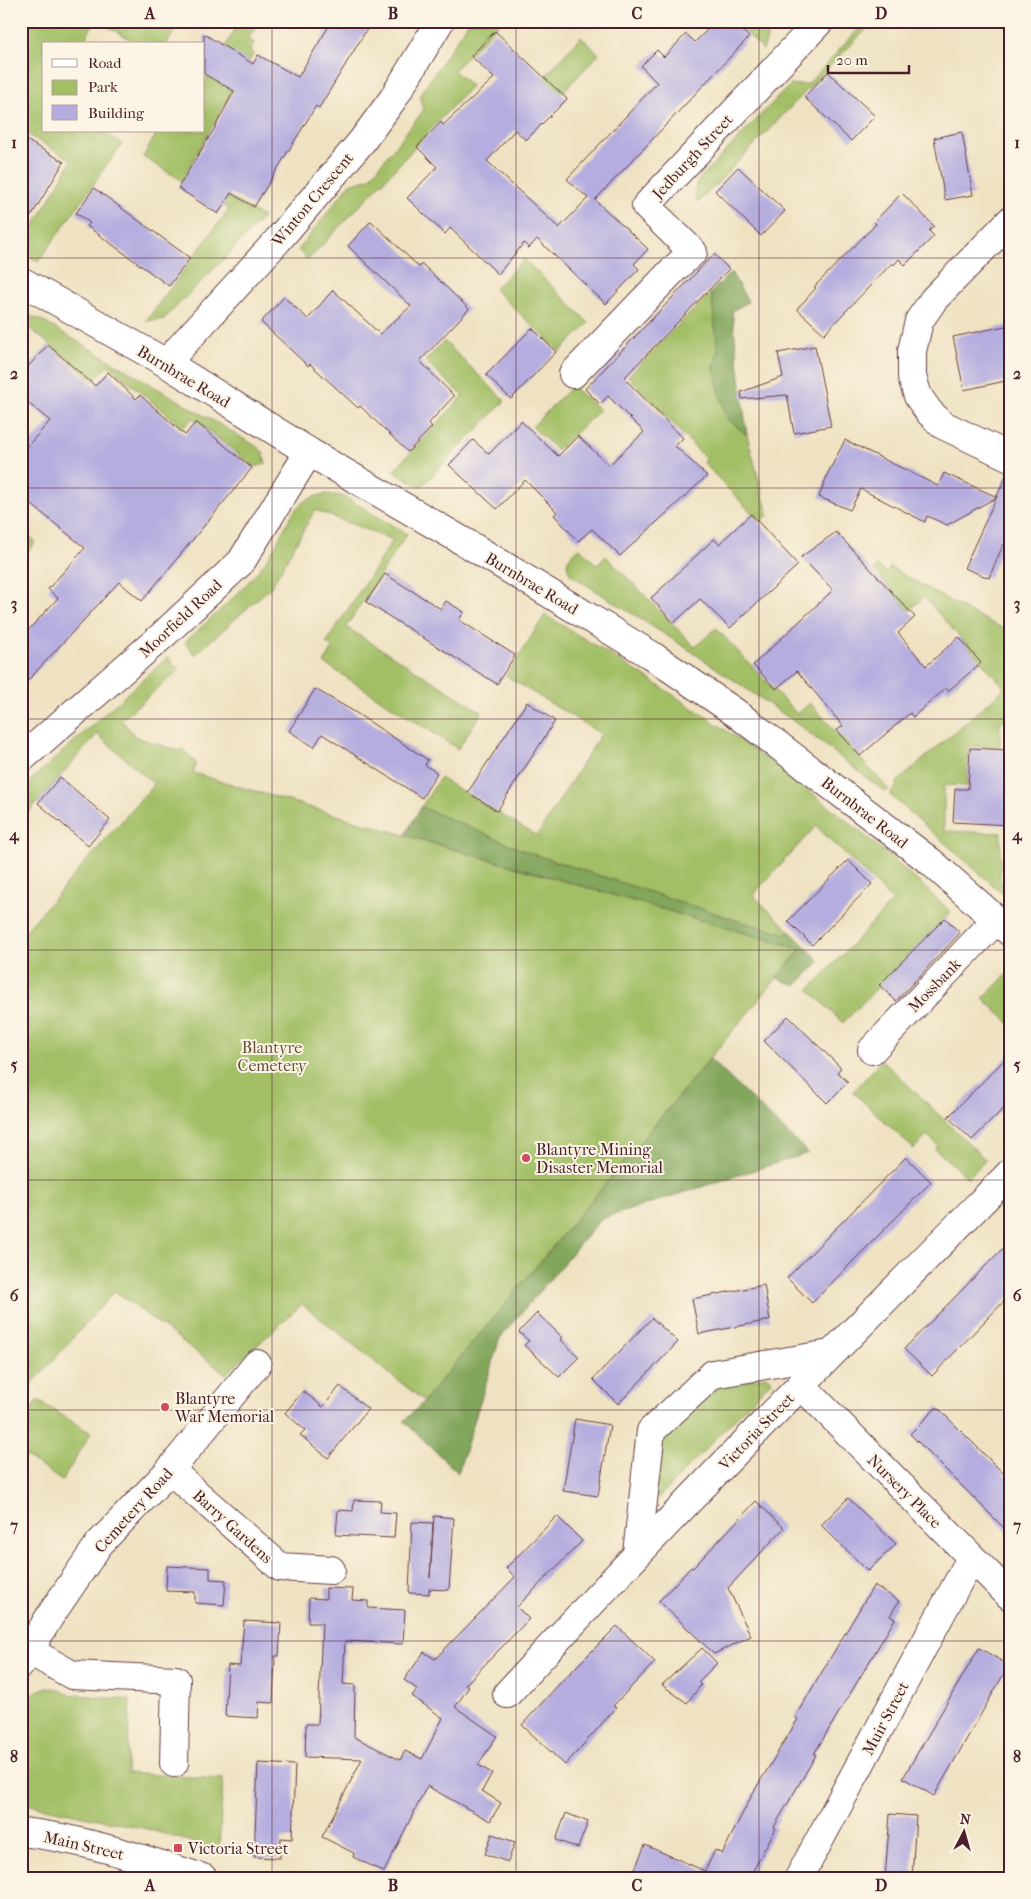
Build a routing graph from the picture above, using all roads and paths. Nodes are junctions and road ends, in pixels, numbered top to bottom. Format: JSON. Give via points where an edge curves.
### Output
{"nodes":[{"id":1,"x":440,"y":21,"type":"edge"},
{"id":2,"x":814,"y":23,"type":"edge"},
{"id":3,"x":1010,"y":222,"type":"edge"},
{"id":4,"x":21,"y":281,"type":"edge"},
{"id":5,"x":166,"y":363,"type":"junction"},
{"id":6,"x":573,"y":374,"type":"dead end"},
{"id":7,"x":309,"y":452,"type":"junction"},
{"id":8,"x":1010,"y":457,"type":"edge"},
{"id":9,"x":21,"y":759,"type":"edge"},
{"id":10,"x":1003,"y":926,"type":"edge"},
{"id":11,"x":872,"y":1050,"type":"dead end"},
{"id":12,"x":1010,"y":1173,"type":"edge"},
{"id":13,"x":830,"y":1354,"type":"junction"},
{"id":14,"x":257,"y":1364,"type":"dead end"},
{"id":15,"x":801,"y":1385,"type":"junction"},
{"id":16,"x":170,"y":1470,"type":"junction"},
{"id":17,"x":637,"y":1553,"type":"junction"},
{"id":18,"x":971,"y":1558,"type":"junction"},
{"id":19,"x":331,"y":1570,"type":"dead end"},
{"id":20,"x":1010,"y":1596,"type":"edge"},
{"id":21,"x":26,"y":1658,"type":"edge"},
{"id":22,"x":507,"y":1694,"type":"dead end"},
{"id":23,"x":174,"y":1763,"type":"dead end"},
{"id":24,"x":21,"y":1832,"type":"edge"},
{"id":25,"x":203,"y":1878,"type":"edge"},
{"id":26,"x":799,"y":1878,"type":"edge"}],
"edges":[{"from":1,"to":5,"type":"street","name":"Winton Crescent","via":[[393,99],[362,141],[278,240]]},
{"from":2,"to":6,"type":"street","name":"Jedburgh Street","via":[[646,206],[693,252]]},
{"from":3,"to":8,"type":"street","via":[[934,298],[919,321],[912,351],[912,377],[928,412],[943,425]]},
{"from":4,"to":5,"type":"street","name":"Burnbrae Road"},
{"from":5,"to":7,"type":"street","name":"Burnbrae Road"},
{"from":7,"to":9,"type":"street","name":"Moorfield Road","via":[[241,562]]},
{"from":7,"to":10,"type":"street","name":"Burnbrae Road","via":[[473,547],[688,680],[931,862]]},
{"from":10,"to":11,"type":"street","name":"Mossbank"},
{"from":12,"to":13,"type":"street","name":"Victoria Street"},
{"from":13,"to":15,"type":"street","name":"Victoria Street"},
{"from":13,"to":17,"type":"street","via":[[713,1374],[651,1431]]},
{"from":14,"to":16,"type":"street","name":"Cemetery Road"},
{"from":15,"to":17,"type":"street","name":"Victoria Street"},
{"from":15,"to":18,"type":"street","name":"Nursery Place"},
{"from":16,"to":19,"type":"street","name":"Barry Gardens","via":[[280,1567]]},
{"from":16,"to":21,"type":"street","name":"Cemetery Road","via":[[99,1544]]},
{"from":17,"to":22,"type":"street","name":"Victoria Street"},
{"from":18,"to":20,"type":"street","name":"Nursery Place"},
{"from":18,"to":26,"type":"street","name":"Muir Street"},
{"from":21,"to":23,"type":"street","via":[[72,1675],[176,1680]]},
{"from":24,"to":25,"type":"street","name":"Main Street","via":[[80,1843]]}]}
